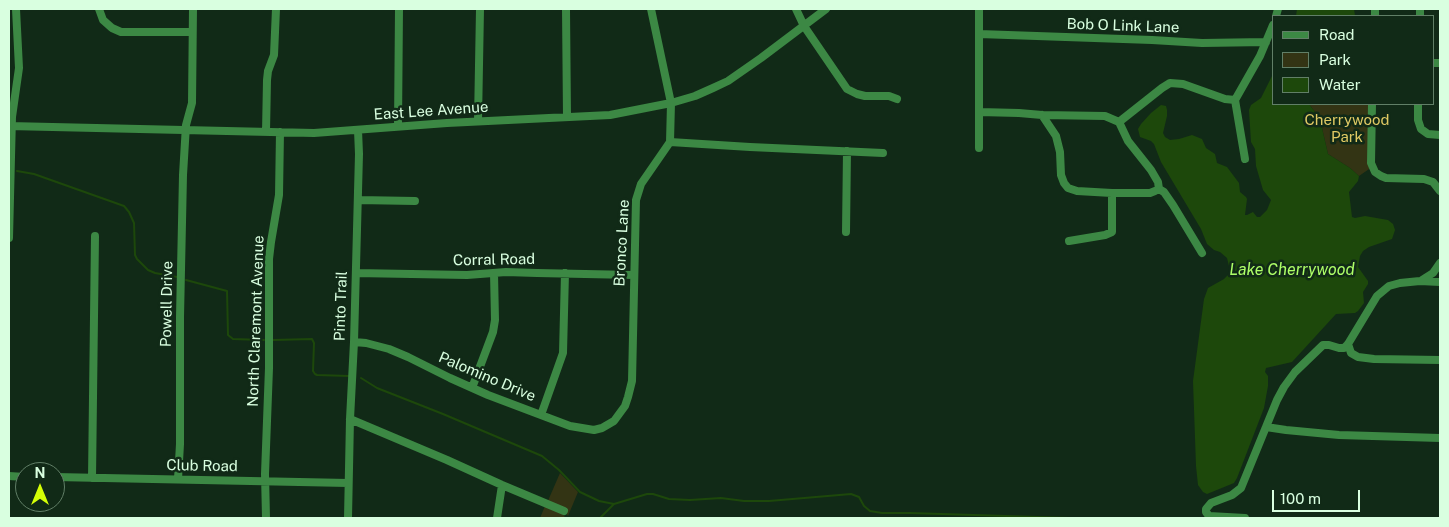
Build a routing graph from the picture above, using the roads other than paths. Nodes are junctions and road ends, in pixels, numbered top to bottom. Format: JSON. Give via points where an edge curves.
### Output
{"nodes":[{"id":1,"x":16,"y":9,"type":"edge"},
{"id":2,"x":99,"y":9,"type":"edge"},
{"id":3,"x":193,"y":9,"type":"edge"},
{"id":4,"x":276,"y":9,"type":"edge"},
{"id":5,"x":399,"y":9,"type":"edge"},
{"id":6,"x":480,"y":9,"type":"edge"},
{"id":7,"x":566,"y":9,"type":"edge"},
{"id":8,"x":651,"y":9,"type":"edge"},
{"id":9,"x":796,"y":9,"type":"edge"},
{"id":10,"x":826,"y":9,"type":"edge"},
{"id":11,"x":979,"y":9,"type":"edge"},
{"id":12,"x":804,"y":26,"type":"junction"},
{"id":13,"x":1272,"y":27,"type":"edge"},
{"id":14,"x":192,"y":32,"type":"junction"},
{"id":15,"x":979,"y":34,"type":"junction"},
{"id":16,"x":1266,"y":42,"type":"junction"},
{"id":17,"x":897,"y":99,"type":"dead end"},
{"id":18,"x":1236,"y":100,"type":"junction"},
{"id":19,"x":671,"y":103,"type":"junction"},
{"id":20,"x":1372,"y":105,"type":"edge"},
{"id":21,"x":1418,"y":105,"type":"edge"},
{"id":22,"x":979,"y":112,"type":"junction"},
{"id":23,"x":1042,"y":115,"type":"junction"},
{"id":24,"x":567,"y":117,"type":"junction"},
{"id":25,"x":478,"y":121,"type":"junction"},
{"id":26,"x":1119,"y":122,"type":"junction"},
{"id":27,"x":10,"y":126,"type":"edge"},
{"id":28,"x":398,"y":126,"type":"junction"},
{"id":29,"x":186,"y":129,"type":"junction"},
{"id":30,"x":358,"y":130,"type":"junction"},
{"id":31,"x":266,"y":132,"type":"junction"},
{"id":32,"x":280,"y":132,"type":"junction"},
{"id":33,"x":1439,"y":135,"type":"edge"},
{"id":34,"x":670,"y":142,"type":"junction"},
{"id":35,"x":979,"y":148,"type":"dead end"},
{"id":36,"x":847,"y":152,"type":"junction"},
{"id":37,"x":883,"y":153,"type":"dead end"},
{"id":38,"x":1245,"y":159,"type":"dead end"},
{"id":39,"x":1439,"y":188,"type":"edge"},
{"id":40,"x":1158,"y":189,"type":"junction"},
{"id":41,"x":1112,"y":193,"type":"junction"},
{"id":42,"x":358,"y":200,"type":"junction"},
{"id":43,"x":414,"y":201,"type":"dead end"},
{"id":44,"x":846,"y":232,"type":"dead end"},
{"id":45,"x":95,"y":236,"type":"dead end"},
{"id":46,"x":9,"y":238,"type":"edge"},
{"id":47,"x":1070,"y":242,"type":"dead end"},
{"id":48,"x":1202,"y":254,"type":"dead end"},
{"id":49,"x":1440,"y":263,"type":"edge"},
{"id":50,"x":356,"y":273,"type":"junction"},
{"id":51,"x":494,"y":273,"type":"junction"},
{"id":52,"x":565,"y":274,"type":"junction"},
{"id":53,"x":633,"y":275,"type":"junction"},
{"id":54,"x":1420,"y":281,"type":"junction"},
{"id":55,"x":1440,"y":282,"type":"edge"},
{"id":56,"x":354,"y":342,"type":"junction"},
{"id":57,"x":1348,"y":344,"type":"junction"},
{"id":58,"x":1440,"y":360,"type":"edge"},
{"id":59,"x":472,"y":388,"type":"junction"},
{"id":60,"x":541,"y":415,"type":"junction"},
{"id":61,"x":350,"y":420,"type":"junction"},
{"id":62,"x":610,"y":424,"type":"joint"},
{"id":63,"x":1266,"y":427,"type":"junction"},
{"id":64,"x":1440,"y":438,"type":"edge"},
{"id":65,"x":65,"y":477,"type":"edge"},
{"id":66,"x":92,"y":478,"type":"junction"},
{"id":67,"x":178,"y":479,"type":"junction"},
{"id":68,"x":265,"y":481,"type":"junction"},
{"id":69,"x":348,"y":483,"type":"junction"},
{"id":70,"x":502,"y":485,"type":"junction"},
{"id":71,"x":564,"y":511,"type":"dead end"},
{"id":72,"x":266,"y":518,"type":"edge"},
{"id":73,"x":348,"y":518,"type":"edge"},
{"id":74,"x":496,"y":518,"type":"edge"},
{"id":75,"x":1245,"y":518,"type":"edge"}],
"edges":[{"from":1,"to":27,"type":"street","via":[[20,68]]},
{"from":2,"to":14,"type":"street","via":[[103,20],[121,32]]},
{"from":3,"to":14,"type":"street","name":"Powell Drive"},
{"from":4,"to":31,"type":"street","via":[[274,55],[267,80]]},
{"from":5,"to":28,"type":"street"},
{"from":6,"to":25,"type":"street"},
{"from":7,"to":24,"type":"street"},
{"from":8,"to":19,"type":"street"},
{"from":9,"to":12,"type":"street"},
{"from":10,"to":12,"type":"street","name":"East Lee Avenue"},
{"from":11,"to":15,"type":"street"},
{"from":12,"to":17,"type":"street","via":[[847,89],[865,96]]},
{"from":12,"to":19,"type":"street","name":"East Lee Avenue","via":[[728,81]]},
{"from":13,"to":16,"type":"street"},
{"from":14,"to":29,"type":"street","name":"Powell Drive","via":[[192,102]]},
{"from":15,"to":16,"type":"street","name":"Bob O Link Lane","via":[[1202,43]]},
{"from":15,"to":22,"type":"street"},
{"from":16,"to":18,"type":"street"},
{"from":18,"to":26,"type":"street","via":[[1224,100],[1183,84],[1170,83]]},
{"from":18,"to":38,"type":"street"},
{"from":19,"to":24,"type":"street","name":"East Lee Avenue","via":[[610,115]]},
{"from":19,"to":34,"type":"street"},
{"from":20,"to":39,"type":"street","via":[[1371,163],[1375,172],[1386,178],[1420,178],[1433,182]]},
{"from":21,"to":33,"type":"street","via":[[1421,129],[1428,134]]},
{"from":22,"to":23,"type":"street"},
{"from":22,"to":35,"type":"street"},
{"from":23,"to":26,"type":"street","via":[[1105,116]]},
{"from":23,"to":41,"type":"street","via":[[1056,136],[1061,175],[1068,188]]},
{"from":24,"to":25,"type":"street","name":"East Lee Avenue"},
{"from":25,"to":28,"type":"street","name":"East Lee Avenue"},
{"from":26,"to":40,"type":"street","via":[[1128,141],[1158,182]]},
{"from":27,"to":29,"type":"street","name":"East Lee Avenue"},
{"from":27,"to":46,"type":"street"},
{"from":28,"to":30,"type":"street","name":"East Lee Avenue"},
{"from":29,"to":31,"type":"street","name":"East Lee Avenue"},
{"from":29,"to":67,"type":"street","name":"Powell Drive"},
{"from":30,"to":32,"type":"street","name":"East Lee Avenue"},
{"from":30,"to":42,"type":"street","name":"Pinto Trail"},
{"from":31,"to":32,"type":"street","name":"East Lee Avenue"},
{"from":32,"to":68,"type":"street","name":"North Claremont Avenue","via":[[279,196],[269,259]]},
{"from":34,"to":36,"type":"street"},
{"from":34,"to":53,"type":"street","name":"Bronco Lane","via":[[638,191]]},
{"from":36,"to":37,"type":"street"},
{"from":36,"to":44,"type":"street"},
{"from":40,"to":41,"type":"street","via":[[1150,193]]},
{"from":40,"to":48,"type":"street","via":[[1173,204]]},
{"from":41,"to":47,"type":"street","via":[[1112,232]]},
{"from":42,"to":43,"type":"street"},
{"from":42,"to":50,"type":"street","name":"Pinto Trail"},
{"from":45,"to":66,"type":"street"},
{"from":49,"to":54,"type":"street","via":[[1433,273]]},
{"from":50,"to":51,"type":"street","name":"Corral Road"},
{"from":50,"to":56,"type":"street","name":"Pinto Trail"},
{"from":51,"to":52,"type":"street","name":"Corral Road"},
{"from":51,"to":59,"type":"street","via":[[493,332]]},
{"from":52,"to":53,"type":"street","name":"Corral Road"},
{"from":52,"to":60,"type":"street","via":[[563,353]]},
{"from":53,"to":62,"type":"street","name":"Bronco Lane","via":[[631,387],[624,406]]},
{"from":54,"to":55,"type":"street"},
{"from":54,"to":57,"type":"street","via":[[1392,285],[1377,296]]},
{"from":56,"to":59,"type":"street","name":"Palomino Drive","via":[[389,349]]},
{"from":56,"to":61,"type":"street","name":"Pinto Trail"},
{"from":57,"to":58,"type":"street","via":[[1351,353],[1358,357]]},
{"from":57,"to":63,"type":"street","via":[[1344,348],[1323,345],[1300,366],[1284,387]]},
{"from":59,"to":60,"type":"street","name":"Palomino Drive"},
{"from":60,"to":62,"type":"street","name":"Palomino Drive","via":[[589,430]]},
{"from":61,"to":69,"type":"street","name":"Pinto Trail"},
{"from":61,"to":70,"type":"street"},
{"from":63,"to":64,"type":"street","via":[[1339,435]]},
{"from":63,"to":75,"type":"street","via":[[1241,488],[1211,503],[1206,509],[1209,516]]},
{"from":65,"to":66,"type":"street","name":"Club Road"},
{"from":66,"to":67,"type":"street","name":"Club Road"},
{"from":67,"to":68,"type":"street","name":"Club Road"},
{"from":68,"to":69,"type":"street","name":"Club Road"},
{"from":68,"to":72,"type":"street","name":"North Claremont Avenue"},
{"from":69,"to":73,"type":"street","name":"Pinto Trail"},
{"from":70,"to":71,"type":"street"},
{"from":70,"to":74,"type":"street"}]}
